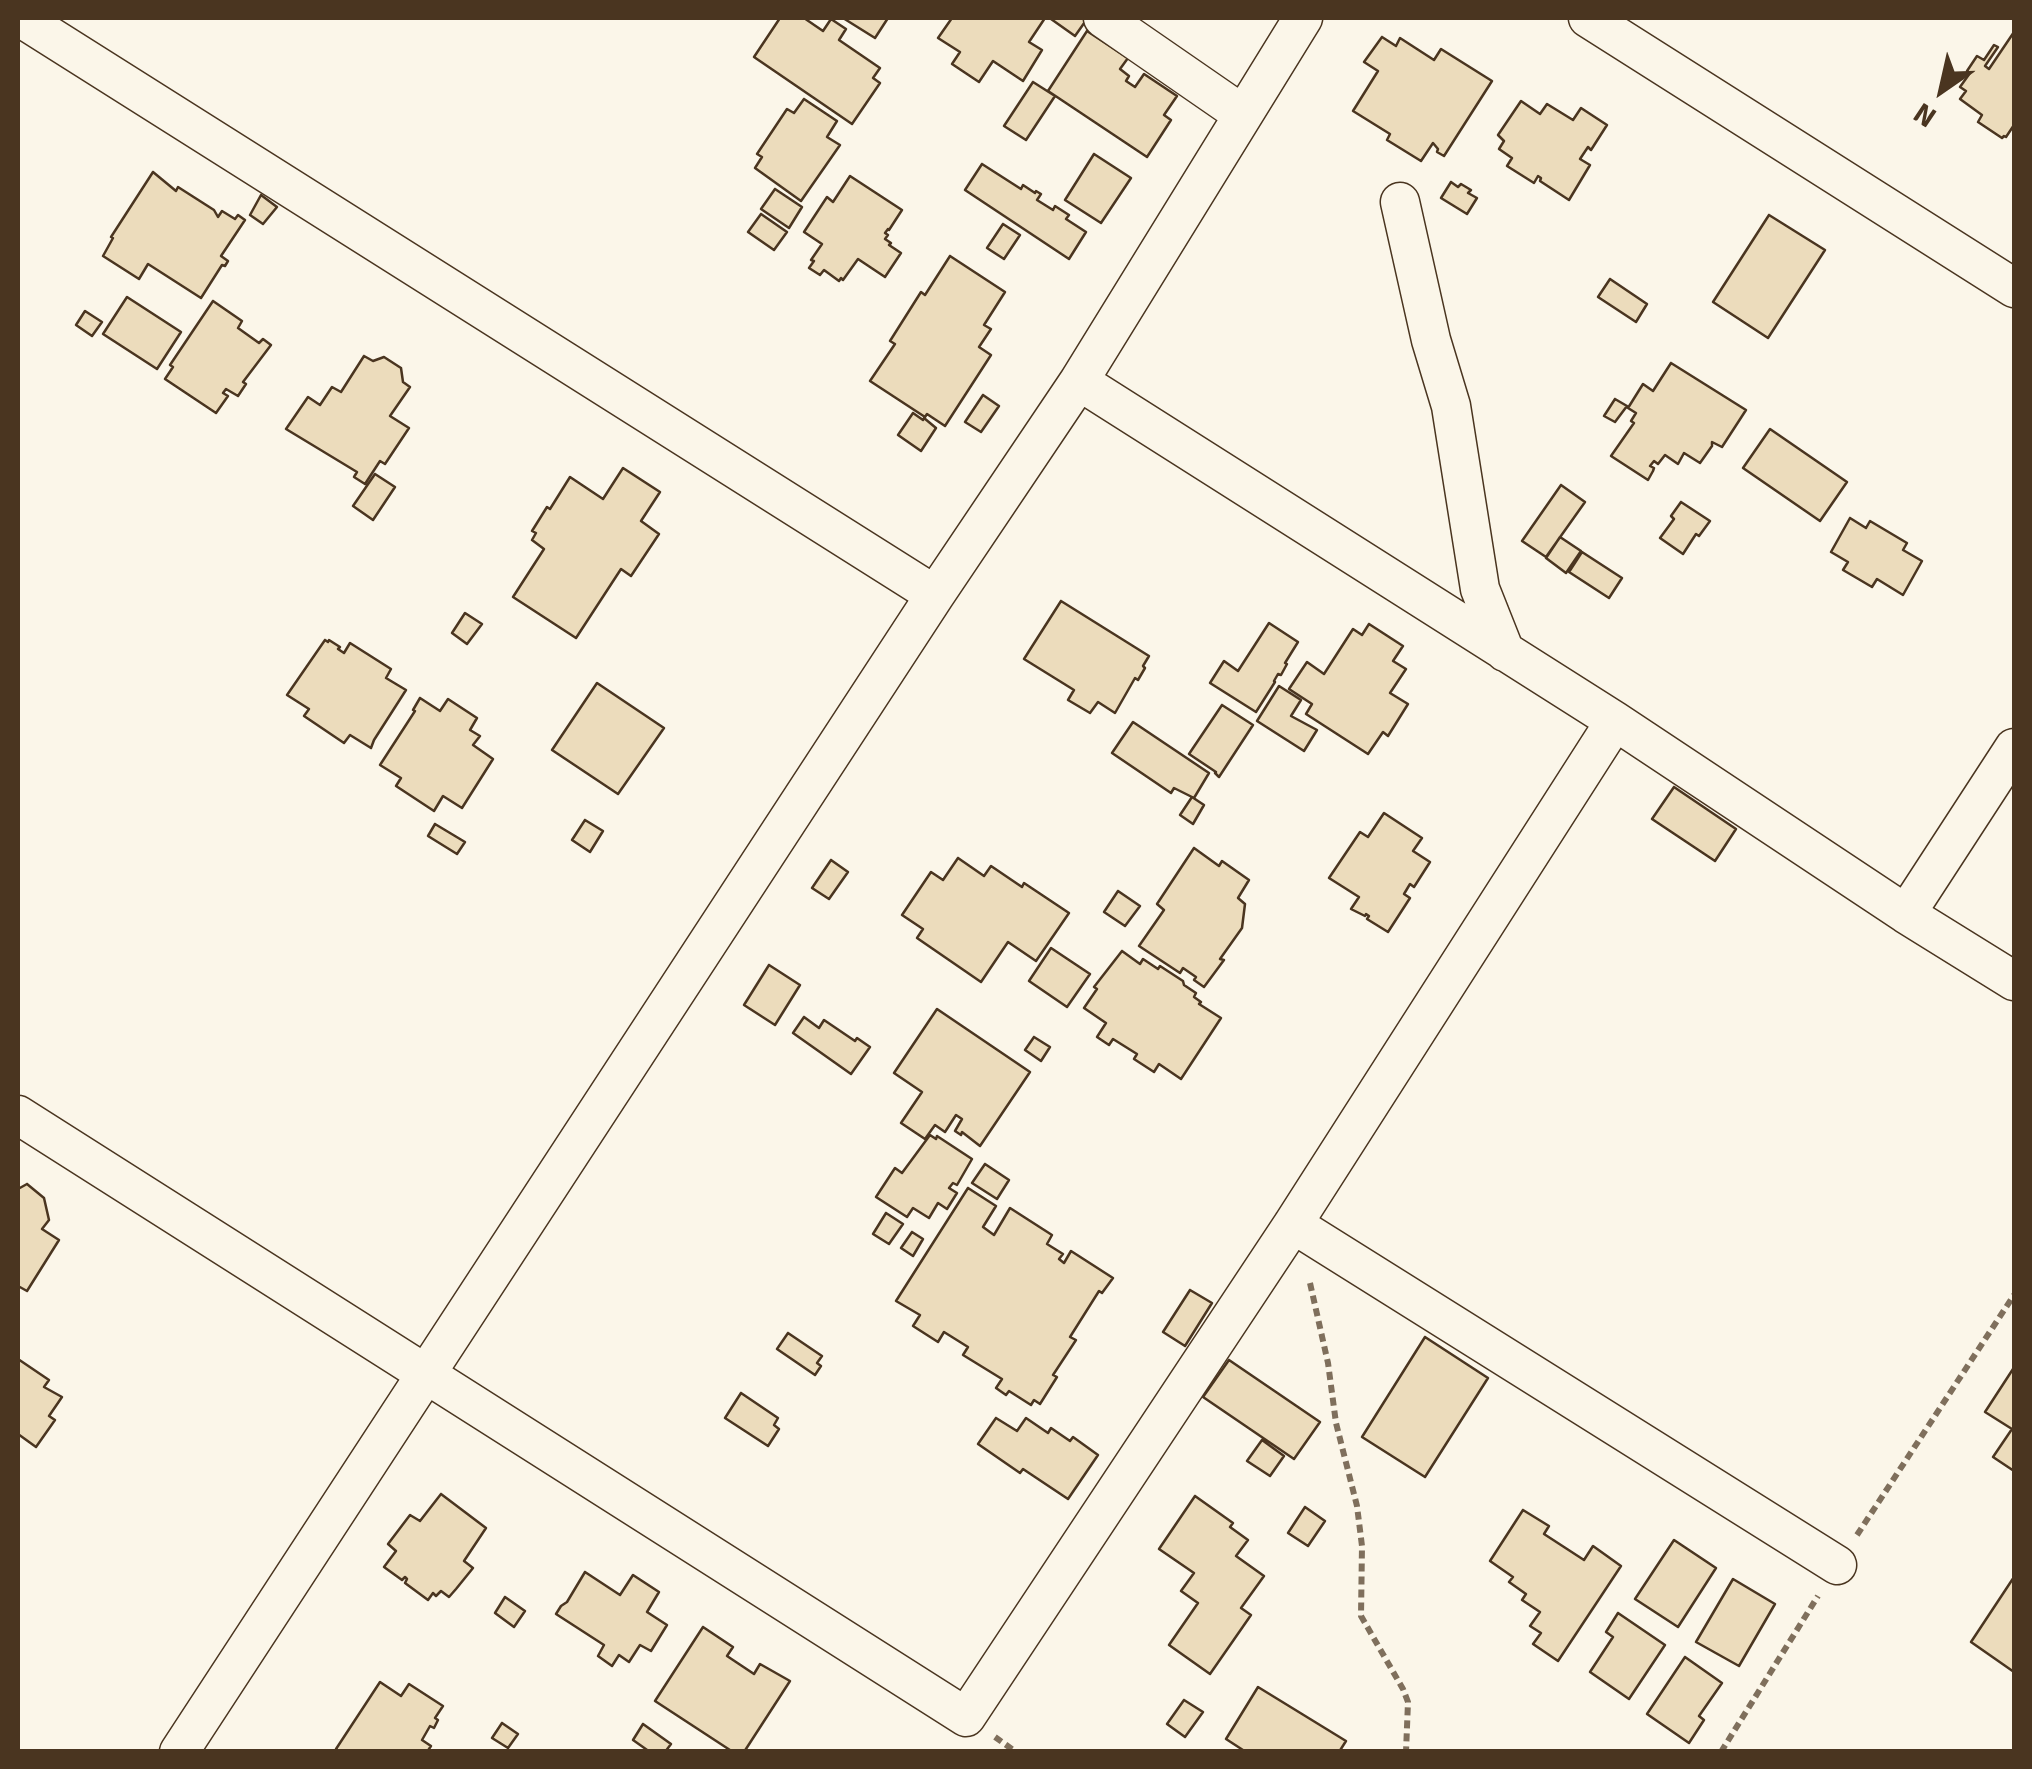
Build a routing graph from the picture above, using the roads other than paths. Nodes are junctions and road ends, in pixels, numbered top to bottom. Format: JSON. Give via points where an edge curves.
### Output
{"nodes":[{"id":1,"x":21,"y":18,"type":"edge"},
{"id":2,"x":1103,"y":18,"type":"edge"},
{"id":3,"x":1303,"y":18,"type":"edge"},
{"id":4,"x":1588,"y":18,"type":"edge"},
{"id":5,"x":1242,"y":114,"type":"junction"},
{"id":6,"x":1400,"y":202,"type":"dead end"},
{"id":7,"x":2014,"y":288,"type":"edge"},
{"id":8,"x":1079,"y":381,"type":"junction"},
{"id":9,"x":935,"y":595,"type":"junction"},
{"id":10,"x":1505,"y":652,"type":"junction"},
{"id":11,"x":1615,"y":721,"type":"junction"},
{"id":12,"x":2014,"y":748,"type":"edge"},
{"id":13,"x":1906,"y":914,"type":"junction"},
{"id":14,"x":2014,"y":981,"type":"edge"},
{"id":15,"x":18,"y":1116,"type":"edge"},
{"id":16,"x":1296,"y":1226,"type":"junction"},
{"id":17,"x":425,"y":1374,"type":"junction"},
{"id":18,"x":1837,"y":1565,"type":"road end"},
{"id":19,"x":178,"y":1752,"type":"edge"}],
"edges":[{"from":1,"to":9,"type":"street"},
{"from":2,"to":5,"type":"street"},
{"from":3,"to":5,"type":"street"},
{"from":4,"to":7,"type":"street"},
{"from":5,"to":8,"type":"street"},
{"from":6,"to":10,"type":"street","via":[[1451,406],[1480,589]]},
{"from":8,"to":9,"type":"street"},
{"from":8,"to":10,"type":"street"},
{"from":9,"to":17,"type":"street"},
{"from":10,"to":11,"type":"street"},
{"from":11,"to":13,"type":"street"},
{"from":11,"to":16,"type":"street"},
{"from":12,"to":13,"type":"street"},
{"from":13,"to":14,"type":"street"},
{"from":15,"to":17,"type":"street"},
{"from":16,"to":17,"type":"street","via":[[966,1716]]},
{"from":16,"to":18,"type":"street"},
{"from":17,"to":19,"type":"street"}]}
